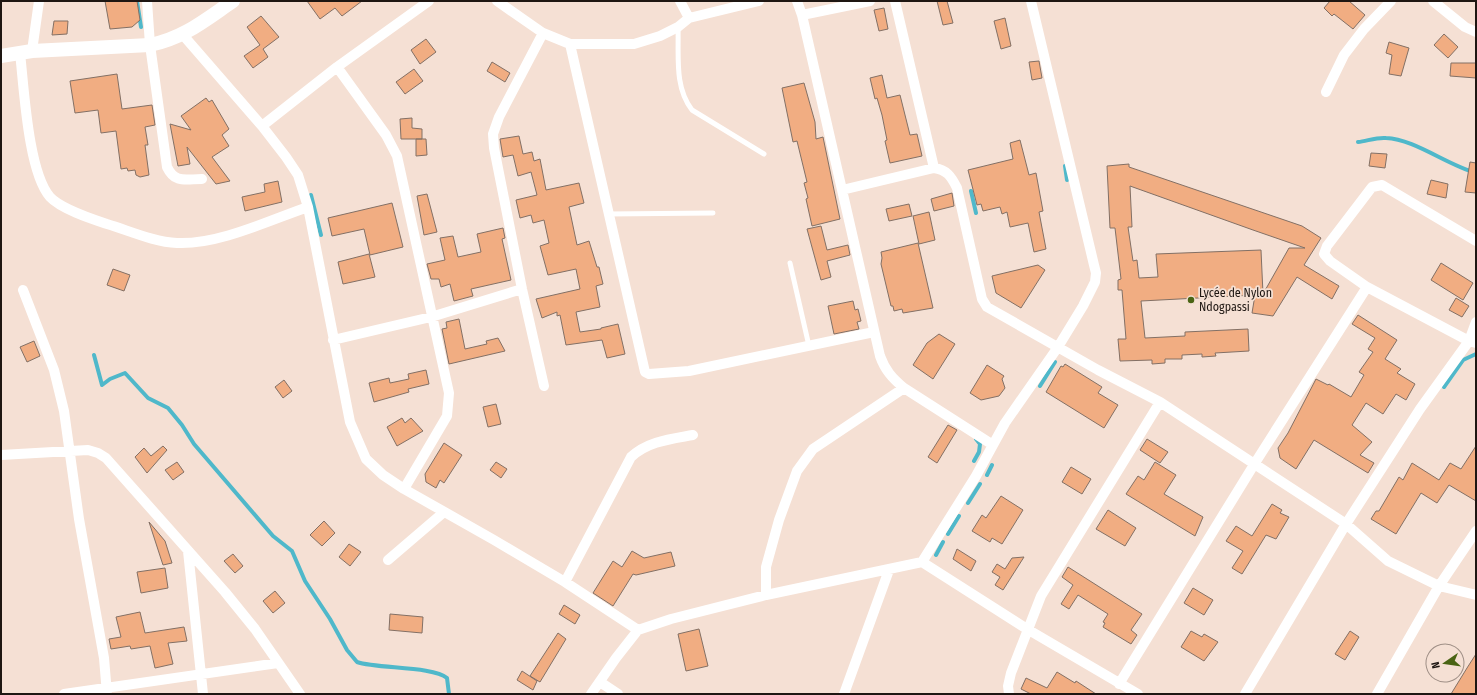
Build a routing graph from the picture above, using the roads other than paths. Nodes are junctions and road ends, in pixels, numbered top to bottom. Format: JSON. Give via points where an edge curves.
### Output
{"nodes":[{"id":1,"x":39,"y":1,"type":"edge"},
{"id":2,"x":147,"y":1,"type":"edge"},
{"id":3,"x":233,"y":1,"type":"edge"},
{"id":4,"x":429,"y":1,"type":"edge"},
{"id":5,"x":497,"y":1,"type":"edge"},
{"id":6,"x":680,"y":1,"type":"edge"},
{"id":7,"x":759,"y":1,"type":"edge"},
{"id":8,"x":797,"y":1,"type":"edge"},
{"id":9,"x":870,"y":1,"type":"edge"},
{"id":10,"x":896,"y":1,"type":"edge"},
{"id":11,"x":1032,"y":1,"type":"edge"},
{"id":12,"x":1391,"y":1,"type":"edge"},
{"id":13,"x":1433,"y":1,"type":"edge"},
{"id":14,"x":802,"y":15,"type":"junction"},
{"id":15,"x":689,"y":18,"type":"junction"},
{"id":16,"x":678,"y":27,"type":"junction"},
{"id":17,"x":1476,"y":32,"type":"edge"},
{"id":18,"x":543,"y":33,"type":"junction"},
{"id":19,"x":183,"y":35,"type":"junction"},
{"id":20,"x":570,"y":44,"type":"junction"},
{"id":21,"x":150,"y":45,"type":"junction"},
{"id":22,"x":26,"y":52,"type":"junction"},
{"id":23,"x":1,"y":56,"type":"edge"},
{"id":24,"x":337,"y":67,"type":"junction"},
{"id":25,"x":1326,"y":92,"type":"dead end"},
{"id":26,"x":262,"y":126,"type":"junction"},
{"id":27,"x":764,"y":154,"type":"dead end"},
{"id":28,"x":934,"y":168,"type":"junction"},
{"id":29,"x":202,"y":179,"type":"dead end"},
{"id":30,"x":842,"y":190,"type":"junction"},
{"id":31,"x":308,"y":207,"type":"junction"},
{"id":32,"x":714,"y":213,"type":"dead end"},
{"id":33,"x":608,"y":214,"type":"junction"},
{"id":34,"x":1476,"y":241,"type":"edge"},
{"id":35,"x":790,"y":263,"type":"dead end"},
{"id":36,"x":1367,"y":287,"type":"junction"},
{"id":37,"x":522,"y":289,"type":"junction"},
{"id":38,"x":23,"y":290,"type":"dead end"},
{"id":39,"x":431,"y":317,"type":"junction"},
{"id":40,"x":1476,"y":322,"type":"edge"},
{"id":41,"x":874,"y":332,"type":"junction"},
{"id":42,"x":333,"y":340,"type":"junction"},
{"id":43,"x":1473,"y":342,"type":"edge"},
{"id":44,"x":809,"y":346,"type":"junction"},
{"id":45,"x":1058,"y":347,"type":"junction"},
{"id":46,"x":544,"y":386,"type":"dead end"},
{"id":47,"x":904,"y":388,"type":"junction"},
{"id":48,"x":1160,"y":402,"type":"junction"},
{"id":49,"x":693,"y":435,"type":"dead end"},
{"id":50,"x":993,"y":445,"type":"junction"},
{"id":51,"x":68,"y":451,"type":"junction"},
{"id":52,"x":1,"y":455,"type":"edge"},
{"id":53,"x":1255,"y":463,"type":"junction"},
{"id":54,"x":404,"y":489,"type":"junction"},
{"id":55,"x":444,"y":512,"type":"junction"},
{"id":56,"x":1346,"y":524,"type":"junction"},
{"id":57,"x":1476,"y":531,"type":"edge"},
{"id":58,"x":188,"y":551,"type":"junction"},
{"id":59,"x":388,"y":560,"type":"dead end"},
{"id":60,"x":922,"y":562,"type":"junction"},
{"id":61,"x":888,"y":570,"type":"junction"},
{"id":62,"x":565,"y":582,"type":"junction"},
{"id":63,"x":1438,"y":586,"type":"junction"},
{"id":64,"x":1476,"y":595,"type":"edge"},
{"id":65,"x":766,"y":596,"type":"junction"},
{"id":66,"x":1027,"y":629,"type":"junction"},
{"id":67,"x":638,"y":630,"type":"junction"},
{"id":68,"x":278,"y":663,"type":"junction"},
{"id":69,"x":200,"y":676,"type":"junction"},
{"id":70,"x":600,"y":682,"type":"junction"},
{"id":71,"x":1119,"y":684,"type":"junction"},
{"id":72,"x":106,"y":691,"type":"edge"},
{"id":73,"x":64,"y":694,"type":"edge"},
{"id":74,"x":203,"y":694,"type":"edge"},
{"id":75,"x":300,"y":694,"type":"edge"},
{"id":76,"x":591,"y":694,"type":"edge"},
{"id":77,"x":618,"y":694,"type":"edge"},
{"id":78,"x":844,"y":694,"type":"edge"},
{"id":79,"x":1009,"y":694,"type":"edge"},
{"id":80,"x":1138,"y":694,"type":"edge"},
{"id":81,"x":1245,"y":694,"type":"edge"},
{"id":82,"x":1377,"y":694,"type":"edge"}],
"edges":[{"from":1,"to":22,"type":"street"},
{"from":2,"to":21,"type":"street"},
{"from":3,"to":19,"type":"main road"},
{"from":4,"to":24,"type":"street"},
{"from":5,"to":18,"type":"street"},
{"from":6,"to":15,"type":"street"},
{"from":7,"to":15,"type":"street"},
{"from":8,"to":14,"type":"street"},
{"from":9,"to":14,"type":"street"},
{"from":10,"to":28,"type":"street"},
{"from":11,"to":45,"type":"street","via":[[1096,273],[1083,306]]},
{"from":12,"to":25,"type":"street","via":[[1344,55]]},
{"from":13,"to":17,"type":"street","via":[[1465,27]]},
{"from":14,"to":30,"type":"street"},
{"from":15,"to":16,"type":"street"},
{"from":16,"to":20,"type":"street","via":[[634,44]]},
{"from":16,"to":27,"type":"lane","via":[[680,87],[685,101],[692,110]]},
{"from":18,"to":20,"type":"street"},
{"from":18,"to":37,"type":"street","via":[[499,117],[493,134]]},
{"from":19,"to":21,"type":"main road"},
{"from":19,"to":26,"type":"street"},
{"from":20,"to":33,"type":"street"},
{"from":21,"to":22,"type":"main road"},
{"from":21,"to":29,"type":"street","via":[[167,168],[171,176],[177,180]]},
{"from":22,"to":23,"type":"main road"},
{"from":22,"to":31,"type":"street","via":[[32,151],[39,176],[50,197],[82,216],[160,241],[178,243],[212,240]]},
{"from":24,"to":26,"type":"street"},
{"from":24,"to":39,"type":"street","via":[[386,135],[397,156]]},
{"from":26,"to":31,"type":"street","via":[[298,175]]},
{"from":28,"to":30,"type":"street"},
{"from":28,"to":45,"type":"street","via":[[942,169],[950,175],[957,188],[982,299],[987,307]]},
{"from":30,"to":41,"type":"street"},
{"from":31,"to":42,"type":"street"},
{"from":32,"to":33,"type":"lane"},
{"from":33,"to":44,"type":"street","via":[[645,372],[649,374],[689,371]]},
{"from":34,"to":36,"type":"street","via":[[1382,185],[1377,185],[1327,246],[1324,254]]},
{"from":35,"to":44,"type":"lane"},
{"from":36,"to":43,"type":"street"},
{"from":36,"to":53,"type":"street"},
{"from":37,"to":39,"type":"street"},
{"from":37,"to":46,"type":"street"},
{"from":38,"to":51,"type":"street","via":[[54,370],[64,411]]},
{"from":39,"to":42,"type":"street"},
{"from":39,"to":54,"type":"street","via":[[449,393],[449,404],[447,416]]},
{"from":40,"to":43,"type":"street"},
{"from":41,"to":44,"type":"street"},
{"from":41,"to":47,"type":"street","via":[[883,366],[891,378]]},
{"from":42,"to":54,"type":"street","via":[[350,422],[366,460]]},
{"from":43,"to":56,"type":"street","via":[[1420,409]]},
{"from":45,"to":48,"type":"street"},
{"from":45,"to":50,"type":"street","via":[[1037,375]]},
{"from":47,"to":50,"type":"street"},
{"from":47,"to":65,"type":"street","via":[[814,449],[797,471],[766,566]]},
{"from":48,"to":53,"type":"street"},
{"from":48,"to":66,"type":"street","via":[[1041,596]]},
{"from":49,"to":62,"type":"street","via":[[652,443],[639,449],[631,457]]},
{"from":50,"to":60,"type":"street"},
{"from":51,"to":52,"type":"street"},
{"from":51,"to":58,"type":"street","via":[[88,450],[106,458]]},
{"from":51,"to":72,"type":"street","via":[[98,618]]},
{"from":53,"to":56,"type":"street"},
{"from":53,"to":71,"type":"street"},
{"from":54,"to":55,"type":"street"},
{"from":55,"to":59,"type":"street"},
{"from":55,"to":62,"type":"street"},
{"from":56,"to":63,"type":"street","via":[[1388,561]]},
{"from":56,"to":81,"type":"street"},
{"from":57,"to":63,"type":"street"},
{"from":58,"to":68,"type":"street","via":[[225,592]]},
{"from":58,"to":69,"type":"street"},
{"from":60,"to":61,"type":"street"},
{"from":60,"to":66,"type":"street"},
{"from":61,"to":65,"type":"street"},
{"from":61,"to":78,"type":"street"},
{"from":62,"to":67,"type":"street"},
{"from":63,"to":64,"type":"street"},
{"from":63,"to":82,"type":"street"},
{"from":65,"to":67,"type":"street","via":[[671,619]]},
{"from":66,"to":71,"type":"street"},
{"from":66,"to":79,"type":"street","via":[[1011,674]]},
{"from":67,"to":70,"type":"street"},
{"from":68,"to":69,"type":"street"},
{"from":68,"to":75,"type":"street"},
{"from":69,"to":72,"type":"street"},
{"from":69,"to":74,"type":"street"},
{"from":70,"to":76,"type":"street"},
{"from":70,"to":77,"type":"street"},
{"from":71,"to":80,"type":"street"},
{"from":72,"to":73,"type":"street"}]}
